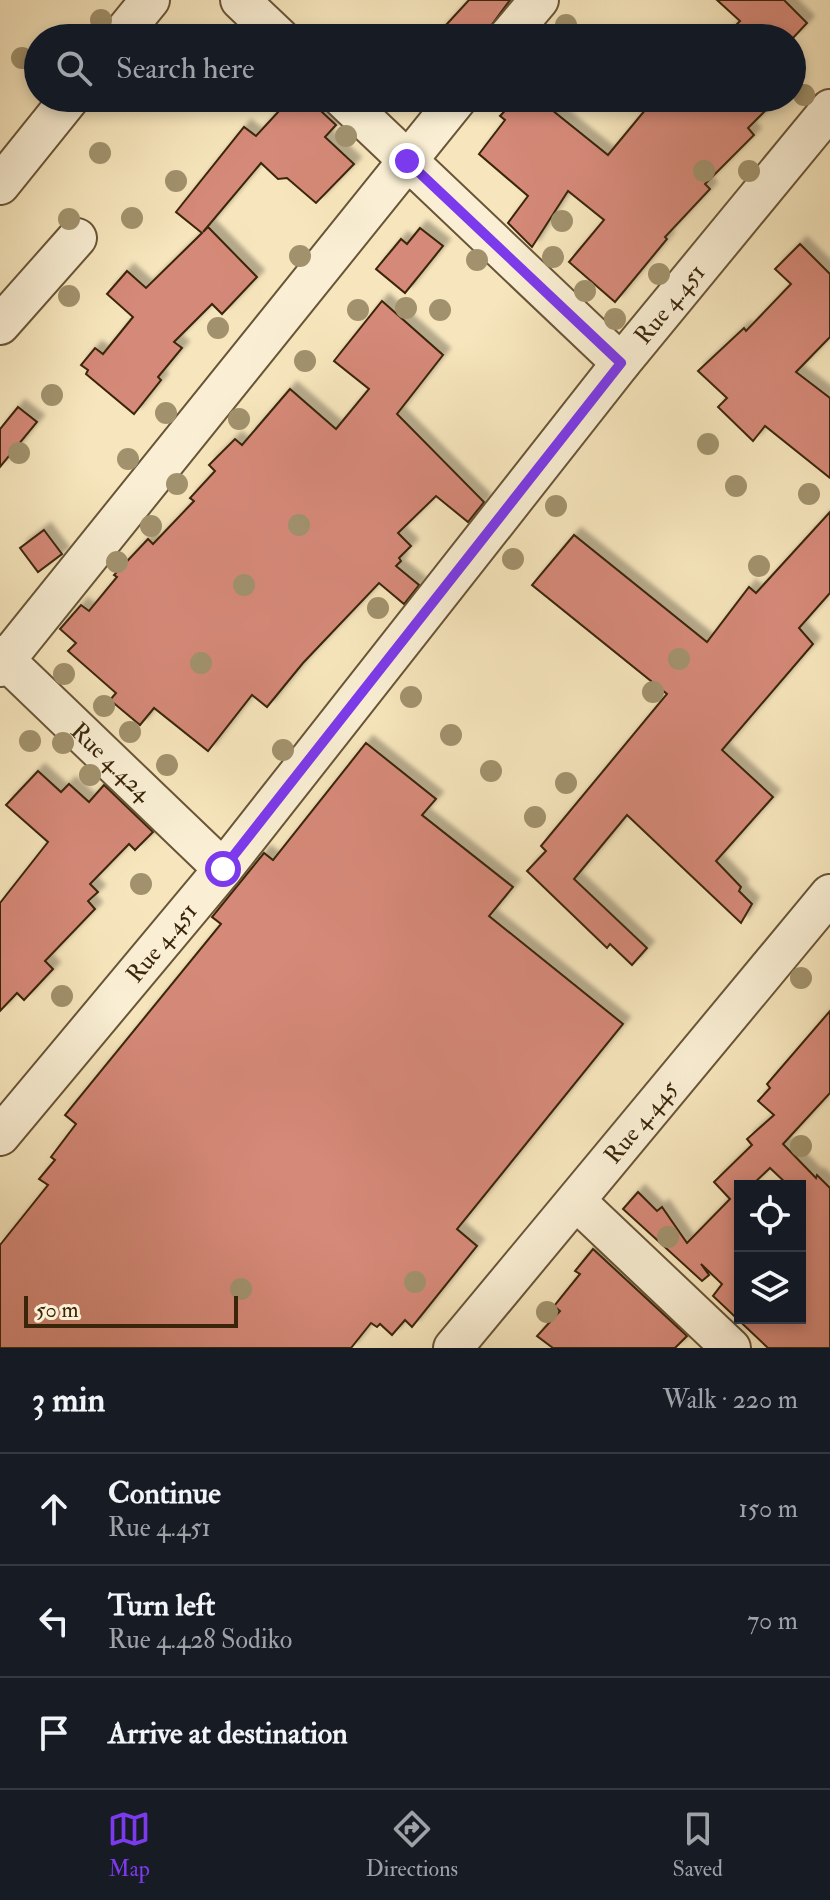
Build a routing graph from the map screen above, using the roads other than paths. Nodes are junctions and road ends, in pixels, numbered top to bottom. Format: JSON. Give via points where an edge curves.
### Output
{"nodes":[{"id":1,"x":150,"y":0,"type":"edge"},
{"id":2,"x":240,"y":0,"type":"edge"},
{"id":3,"x":539,"y":0,"type":"edge"},
{"id":4,"x":130,"y":24,"type":"edge"},
{"id":5,"x":265,"y":24,"type":"edge"},
{"id":6,"x":519,"y":24,"type":"edge"},
{"id":7,"x":830,"y":109,"type":"edge"},
{"id":8,"x":59,"y":112,"type":"edge"},
{"id":9,"x":356,"y":112,"type":"edge"},
{"id":10,"x":447,"y":112,"type":"edge"},
{"id":11,"x":407,"y":161,"type":"junction"},
{"id":12,"x":0,"y":185,"type":"edge"},
{"id":13,"x":77,"y":238,"type":"dead end"},
{"id":14,"x":1,"y":321,"type":"edge"},
{"id":15,"x":621,"y":363,"type":"junction"},
{"id":16,"x":2,"y":661,"type":"edge"},
{"id":17,"x":223,"y":869,"type":"junction"},
{"id":18,"x":830,"y":894,"type":"edge"},
{"id":19,"x":0,"y":1136,"type":"edge"},
{"id":20,"x":576,"y":1201,"type":"junction"},
{"id":21,"x":453,"y":1348,"type":"edge"},
{"id":22,"x":731,"y":1348,"type":"edge"}],
"edges":[{"from":1,"to":4,"type":"street"},
{"from":2,"to":5,"type":"street"},
{"from":3,"to":6,"type":"street"},
{"from":7,"to":15,"type":"street","name":"Rue 4.451"},
{"from":8,"to":12,"type":"street"},
{"from":9,"to":11,"type":"street"},
{"from":10,"to":11,"type":"street"},
{"from":11,"to":15,"type":"street"},
{"from":11,"to":16,"type":"street"},
{"from":13,"to":14,"type":"street"},
{"from":15,"to":17,"type":"street","name":"Rue 4.451"},
{"from":16,"to":17,"type":"street","name":"Rue 4.424"},
{"from":17,"to":19,"type":"street","name":"Rue 4.451"},
{"from":18,"to":20,"type":"street","name":"Rue 4.445"},
{"from":20,"to":21,"type":"street","name":"Rue 4.445"},
{"from":20,"to":22,"type":"street"}]}
